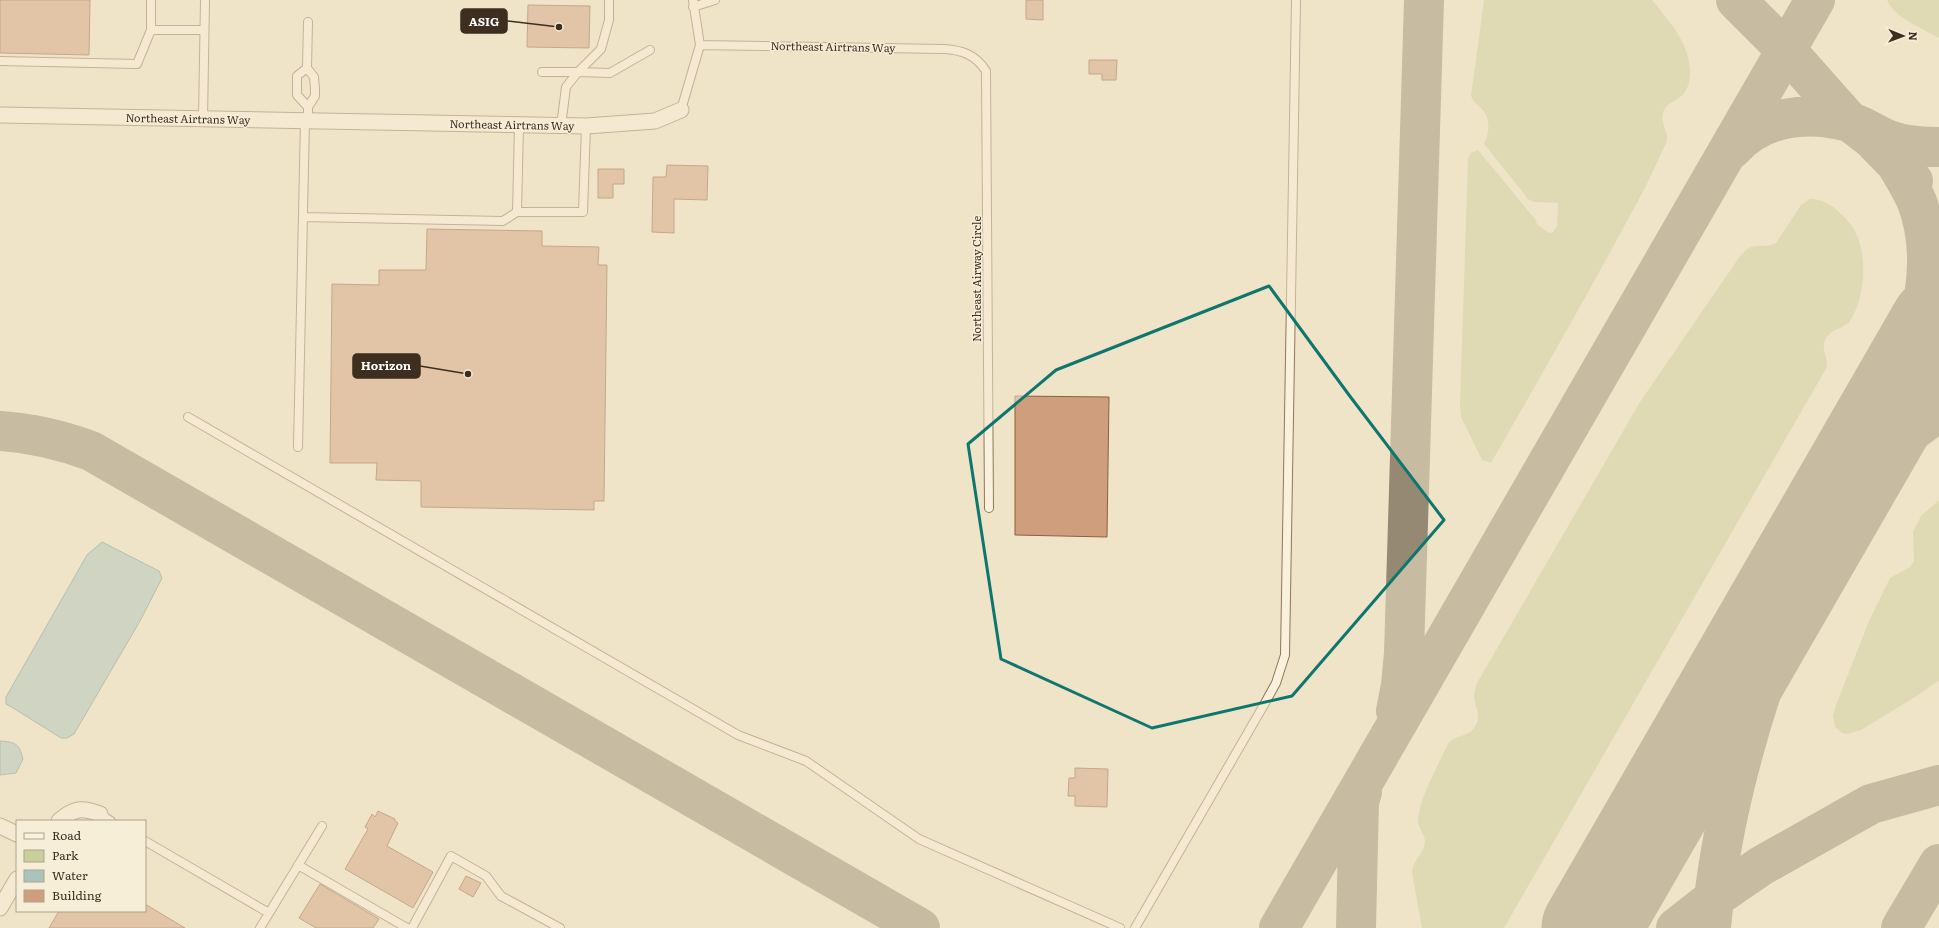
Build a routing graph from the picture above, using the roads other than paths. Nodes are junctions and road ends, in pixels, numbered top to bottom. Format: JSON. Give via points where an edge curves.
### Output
{"nodes":[{"id":1,"x":151,"y":0,"type":"edge"},
{"id":2,"x":205,"y":0,"type":"edge"},
{"id":3,"x":609,"y":0,"type":"edge"},
{"id":4,"x":715,"y":0,"type":"edge"},
{"id":5,"x":1296,"y":0,"type":"edge"},
{"id":6,"x":693,"y":3,"type":"edge"},
{"id":7,"x":308,"y":22,"type":"dead end"},
{"id":8,"x":151,"y":30,"type":"junction"},
{"id":9,"x":204,"y":30,"type":"junction"},
{"id":10,"x":700,"y":45,"type":"junction"},
{"id":11,"x":650,"y":50,"type":"dead end"},
{"id":12,"x":972,"y":56,"type":"joint"},
{"id":13,"x":0,"y":60,"type":"edge"},
{"id":14,"x":307,"y":68,"type":"junction"},
{"id":15,"x":542,"y":72,"type":"dead end"},
{"id":16,"x":578,"y":72,"type":"junction"},
{"id":17,"x":681,"y":110,"type":"joint"},
{"id":18,"x":0,"y":115,"type":"edge"},
{"id":19,"x":307,"y":116,"type":"junction"},
{"id":20,"x":202,"y":119,"type":"junction"},
{"id":21,"x":519,"y":126,"type":"junction"},
{"id":22,"x":561,"y":126,"type":"junction"},
{"id":23,"x":586,"y":126,"type":"junction"},
{"id":24,"x":517,"y":212,"type":"junction"},
{"id":25,"x":303,"y":217,"type":"junction"},
{"id":26,"x":188,"y":417,"type":"dead end"},
{"id":27,"x":298,"y":447,"type":"dead end"},
{"id":28,"x":989,"y":508,"type":"dead end"},
{"id":29,"x":106,"y":818,"type":"edge"},
{"id":30,"x":60,"y":820,"type":"edge"},
{"id":31,"x":0,"y":826,"type":"edge"},
{"id":32,"x":322,"y":826,"type":"dead end"},
{"id":33,"x":16,"y":834,"type":"edge"},
{"id":34,"x":146,"y":842,"type":"edge"},
{"id":35,"x":298,"y":865,"type":"junction"},
{"id":36,"x":16,"y":881,"type":"edge"},
{"id":37,"x":0,"y":908,"type":"edge"},
{"id":38,"x":269,"y":913,"type":"junction"},
{"id":39,"x":260,"y":928,"type":"edge"},
{"id":40,"x":407,"y":928,"type":"edge"},
{"id":41,"x":412,"y":928,"type":"edge"},
{"id":42,"x":560,"y":928,"type":"edge"},
{"id":43,"x":1120,"y":928,"type":"edge"},
{"id":44,"x":1135,"y":928,"type":"edge"}],
"edges":[{"from":1,"to":8,"type":"lane"},
{"from":2,"to":9,"type":"lane"},
{"from":3,"to":16,"type":"lane","via":[[609,20],[601,49]]},
{"from":4,"to":6,"type":"lane"},
{"from":5,"to":44,"type":"lane","via":[[1285,655],[1269,697]]},
{"from":6,"to":10,"type":"lane"},
{"from":7,"to":14,"type":"lane"},
{"from":8,"to":9,"type":"lane"},
{"from":8,"to":13,"type":"lane","via":[[137,64]]},
{"from":9,"to":20,"type":"lane"},
{"from":10,"to":12,"type":"lane","name":"Northeast Airtrans Way","via":[[944,48],[959,50]]},
{"from":10,"to":17,"type":"lane","name":"Northeast Airtrans Way"},
{"from":11,"to":16,"type":"lane","via":[[610,73]]},
{"from":12,"to":28,"type":"lane","name":"Northeast Airway Circle","via":[[986,71]]},
{"from":14,"to":19,"type":"lane","via":[[314,77],[315,96]]},
{"from":14,"to":19,"type":"lane","via":[[297,76],[297,95]]},
{"from":15,"to":16,"type":"lane"},
{"from":16,"to":22,"type":"lane","via":[[566,87]]},
{"from":17,"to":23,"type":"street","name":"Northeast Airtrans Way","via":[[655,122]]},
{"from":18,"to":20,"type":"street","name":"Northeast Airtrans Way"},
{"from":19,"to":20,"type":"street","name":"Northeast Airtrans Way"},
{"from":19,"to":21,"type":"street","name":"Northeast Airtrans Way"},
{"from":19,"to":25,"type":"lane"},
{"from":21,"to":22,"type":"street","name":"Northeast Airtrans Way"},
{"from":21,"to":24,"type":"lane"},
{"from":22,"to":23,"type":"street","name":"Northeast Airtrans Way"},
{"from":23,"to":24,"type":"lane","via":[[583,212]]},
{"from":24,"to":25,"type":"lane","via":[[503,221]]},
{"from":25,"to":27,"type":"lane"},
{"from":26,"to":43,"type":"lane","via":[[738,734],[806,761],[919,839]]},
{"from":29,"to":30,"type":"street","via":[[88,810],[78,810],[68,813]]},
{"from":31,"to":33,"type":"street"},
{"from":32,"to":35,"type":"lane"},
{"from":34,"to":38,"type":"lane"},
{"from":35,"to":38,"type":"lane"},
{"from":35,"to":40,"type":"lane"},
{"from":36,"to":37,"type":"street"},
{"from":38,"to":39,"type":"lane"},
{"from":41,"to":42,"type":"lane","via":[[451,856],[486,876],[501,896]]}]}
